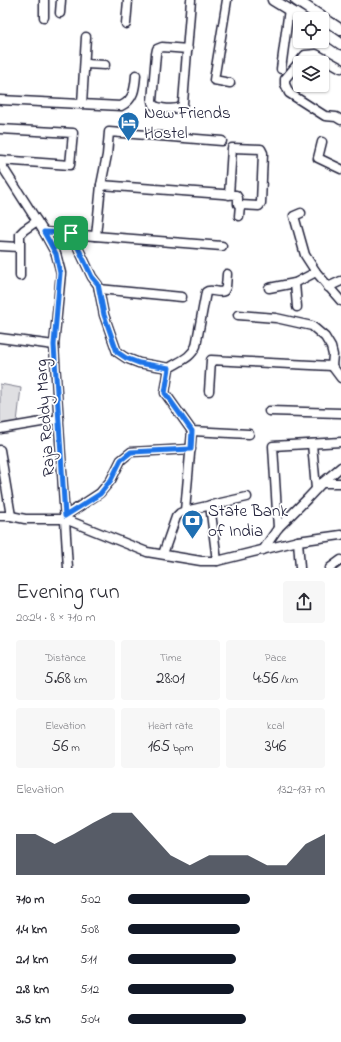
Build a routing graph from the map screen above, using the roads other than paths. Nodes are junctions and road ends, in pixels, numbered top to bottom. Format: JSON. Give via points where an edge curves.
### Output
{"nodes":[{"id":1,"x":44,"y":0,"type":"edge"},
{"id":2,"x":60,"y":0,"type":"edge"},
{"id":3,"x":128,"y":0,"type":"edge"},
{"id":4,"x":191,"y":0,"type":"edge"},
{"id":5,"x":227,"y":0,"type":"edge"},
{"id":6,"x":273,"y":0,"type":"edge"},
{"id":7,"x":296,"y":0,"type":"edge"},
{"id":8,"x":308,"y":3,"type":"edge"},
{"id":9,"x":289,"y":9,"type":"junction"},
{"id":10,"x":294,"y":12,"type":"edge"},
{"id":11,"x":60,"y":13,"type":"dead end"},
{"id":12,"x":44,"y":17,"type":"dead end"},
{"id":13,"x":126,"y":24,"type":"dead end"},
{"id":14,"x":341,"y":30,"type":"edge"},
{"id":15,"x":329,"y":36,"type":"edge"},
{"id":16,"x":86,"y":37,"type":"dead end"},
{"id":17,"x":341,"y":44,"type":"edge"},
{"id":18,"x":188,"y":48,"type":"junction"},
{"id":19,"x":85,"y":64,"type":"junction"},
{"id":20,"x":105,"y":65,"type":"dead end"},
{"id":21,"x":341,"y":68,"type":"edge"},
{"id":22,"x":281,"y":69,"type":"dead end"},
{"id":23,"x":136,"y":75,"type":"dead end"},
{"id":24,"x":230,"y":83,"type":"dead end"},
{"id":25,"x":0,"y":100,"type":"edge"},
{"id":26,"x":82,"y":104,"type":"junction"},
{"id":27,"x":341,"y":120,"type":"edge"},
{"id":28,"x":0,"y":129,"type":"edge"},
{"id":29,"x":222,"y":141,"type":"dead end"},
{"id":30,"x":322,"y":142,"type":"dead end"},
{"id":31,"x":0,"y":162,"type":"edge"},
{"id":32,"x":341,"y":169,"type":"edge"},
{"id":33,"x":101,"y":185,"type":"junction"},
{"id":34,"x":229,"y":195,"type":"junction"},
{"id":35,"x":240,"y":205,"type":"junction"},
{"id":36,"x":301,"y":213,"type":"dead end"},
{"id":37,"x":238,"y":216,"type":"dead end"},
{"id":38,"x":37,"y":221,"type":"junction"},
{"id":39,"x":44,"y":232,"type":"junction"},
{"id":40,"x":71,"y":233,"type":"junction"},
{"id":41,"x":96,"y":236,"type":"junction"},
{"id":42,"x":0,"y":246,"type":"edge"},
{"id":43,"x":222,"y":246,"type":"dead end"},
{"id":44,"x":19,"y":247,"type":"junction"},
{"id":45,"x":316,"y":272,"type":"junction"},
{"id":46,"x":227,"y":274,"type":"dead end"},
{"id":47,"x":20,"y":276,"type":"dead end"},
{"id":48,"x":341,"y":282,"type":"edge"},
{"id":49,"x":295,"y":283,"type":"junction"},
{"id":50,"x":328,"y":287,"type":"junction"},
{"id":51,"x":268,"y":288,"type":"dead end"},
{"id":52,"x":99,"y":289,"type":"junction"},
{"id":53,"x":182,"y":297,"type":"dead end"},
{"id":54,"x":341,"y":301,"type":"edge"},
{"id":55,"x":297,"y":307,"type":"dead end"},
{"id":56,"x":238,"y":315,"type":"dead end"},
{"id":57,"x":0,"y":338,"type":"edge"},
{"id":58,"x":54,"y":345,"type":"junction"},
{"id":59,"x":332,"y":366,"type":"junction"},
{"id":60,"x":169,"y":368,"type":"junction"},
{"id":61,"x":341,"y":378,"type":"edge"},
{"id":62,"x":209,"y":391,"type":"dead end"},
{"id":63,"x":269,"y":411,"type":"dead end"},
{"id":64,"x":341,"y":413,"type":"edge"},
{"id":65,"x":59,"y":419,"type":"junction"},
{"id":66,"x":0,"y":429,"type":"edge"},
{"id":67,"x":192,"y":431,"type":"junction"},
{"id":68,"x":249,"y":434,"type":"dead end"},
{"id":69,"x":341,"y":442,"type":"edge"},
{"id":70,"x":312,"y":444,"type":"junction"},
{"id":71,"x":191,"y":449,"type":"junction"},
{"id":72,"x":0,"y":450,"type":"edge"},
{"id":73,"x":341,"y":467,"type":"edge"},
{"id":74,"x":322,"y":483,"type":"junction"},
{"id":75,"x":341,"y":483,"type":"edge"},
{"id":76,"x":316,"y":489,"type":"junction"},
{"id":77,"x":248,"y":497,"type":"dead end"},
{"id":78,"x":210,"y":506,"type":"junction"},
{"id":79,"x":185,"y":511,"type":"junction"},
{"id":80,"x":0,"y":516,"type":"edge"},
{"id":81,"x":11,"y":516,"type":"junction"},
{"id":82,"x":65,"y":518,"type":"junction"},
{"id":83,"x":278,"y":528,"type":"junction"},
{"id":84,"x":341,"y":535,"type":"edge"},
{"id":85,"x":298,"y":541,"type":"junction"},
{"id":86,"x":263,"y":550,"type":"junction"},
{"id":87,"x":162,"y":554,"type":"junction"},
{"id":88,"x":341,"y":560,"type":"edge"},
{"id":89,"x":217,"y":561,"type":"junction"},
{"id":90,"x":199,"y":564,"type":"edge"},
{"id":91,"x":68,"y":568,"type":"edge"},
{"id":92,"x":300,"y":568,"type":"edge"},
{"id":93,"x":330,"y":568,"type":"edge"}],
"edges":[{"from":1,"to":12,"type":"street"},
{"from":2,"to":11,"type":"street"},
{"from":3,"to":13,"type":"street"},
{"from":4,"to":18,"type":"street"},
{"from":5,"to":24,"type":"street","via":[[214,80]]},
{"from":6,"to":9,"type":"main road"},
{"from":7,"to":8,"type":"main road"},
{"from":8,"to":14,"type":"main road"},
{"from":9,"to":10,"type":"main road"},
{"from":9,"to":22,"type":"street"},
{"from":15,"to":17,"type":"main road"},
{"from":16,"to":19,"type":"street"},
{"from":18,"to":18,"type":"street","via":[[181,107],[178,109],[153,105],[158,48]]},
{"from":19,"to":20,"type":"street"},
{"from":19,"to":26,"type":"street"},
{"from":21,"to":27,"type":"street","via":[[316,54],[306,55],[285,79],[289,93],[325,116]]},
{"from":23,"to":26,"type":"street","via":[[128,104]]},
{"from":25,"to":26,"type":"street"},
{"from":28,"to":31,"type":"street","via":[[73,133],[70,165]]},
{"from":29,"to":33,"type":"street","via":[[109,132]]},
{"from":30,"to":32,"type":"street","via":[[318,158]]},
{"from":31,"to":38,"type":"street","name":"Raja Reddy Marg"},
{"from":33,"to":34,"type":"street"},
{"from":33,"to":41,"type":"street"},
{"from":34,"to":35,"type":"street","via":[[238,197]]},
{"from":34,"to":35,"type":"street","via":[[232,148],[262,149],[264,153],[260,205]]},
{"from":35,"to":37,"type":"street"},
{"from":36,"to":45,"type":"street","via":[[295,215],[294,219],[305,255]]},
{"from":38,"to":39,"type":"street","name":"Raja Reddy Marg"},
{"from":38,"to":44,"type":"street","via":[[20,234]]},
{"from":39,"to":40,"type":"street"},
{"from":39,"to":58,"type":"street","name":"Raja Reddy Marg","via":[[56,254],[60,273]]},
{"from":40,"to":41,"type":"street"},
{"from":40,"to":52,"type":"street"},
{"from":41,"to":43,"type":"street"},
{"from":42,"to":44,"type":"street"},
{"from":44,"to":47,"type":"street"},
{"from":45,"to":49,"type":"street"},
{"from":45,"to":50,"type":"street"},
{"from":46,"to":60,"type":"street","via":[[224,291],[206,292],[193,353]]},
{"from":48,"to":50,"type":"street"},
{"from":49,"to":51,"type":"street"},
{"from":49,"to":55,"type":"street"},
{"from":50,"to":54,"type":"street"},
{"from":52,"to":53,"type":"street"},
{"from":52,"to":60,"type":"street","via":[[104,315],[117,352],[139,363]]},
{"from":56,"to":59,"type":"street","via":[[276,318],[312,326],[325,337],[331,347]]},
{"from":57,"to":58,"type":"street"},
{"from":58,"to":65,"type":"street","name":"Raja Reddy Marg"},
{"from":59,"to":61,"type":"street"},
{"from":59,"to":62,"type":"street","via":[[211,360]]},
{"from":60,"to":67,"type":"street","via":[[165,393]]},
{"from":63,"to":64,"type":"street"},
{"from":65,"to":66,"type":"street"},
{"from":65,"to":82,"type":"street","name":"Raja Reddy Marg"},
{"from":67,"to":68,"type":"street"},
{"from":67,"to":71,"type":"street"},
{"from":69,"to":70,"type":"street"},
{"from":70,"to":76,"type":"street"},
{"from":70,"to":83,"type":"street","via":[[274,446]]},
{"from":71,"to":79,"type":"street"},
{"from":71,"to":82,"type":"street","via":[[131,452],[121,460],[111,480],[100,494]]},
{"from":72,"to":81,"type":"street"},
{"from":73,"to":74,"type":"street"},
{"from":74,"to":75,"type":"street"},
{"from":74,"to":76,"type":"street"},
{"from":76,"to":83,"type":"street"},
{"from":77,"to":78,"type":"street"},
{"from":78,"to":79,"type":"street"},
{"from":78,"to":89,"type":"street"},
{"from":79,"to":87,"type":"street","via":[[176,517]]},
{"from":80,"to":81,"type":"street"},
{"from":81,"to":82,"type":"street"},
{"from":82,"to":87,"type":"street","via":[[146,552]]},
{"from":82,"to":91,"type":"street","name":"Raja Reddy Marg"},
{"from":83,"to":86,"type":"street"},
{"from":84,"to":85,"type":"street"},
{"from":85,"to":86,"type":"street"},
{"from":85,"to":92,"type":"street"},
{"from":86,"to":89,"type":"street"},
{"from":87,"to":90,"type":"street"},
{"from":88,"to":93,"type":"street"},
{"from":89,"to":90,"type":"street"}]}
